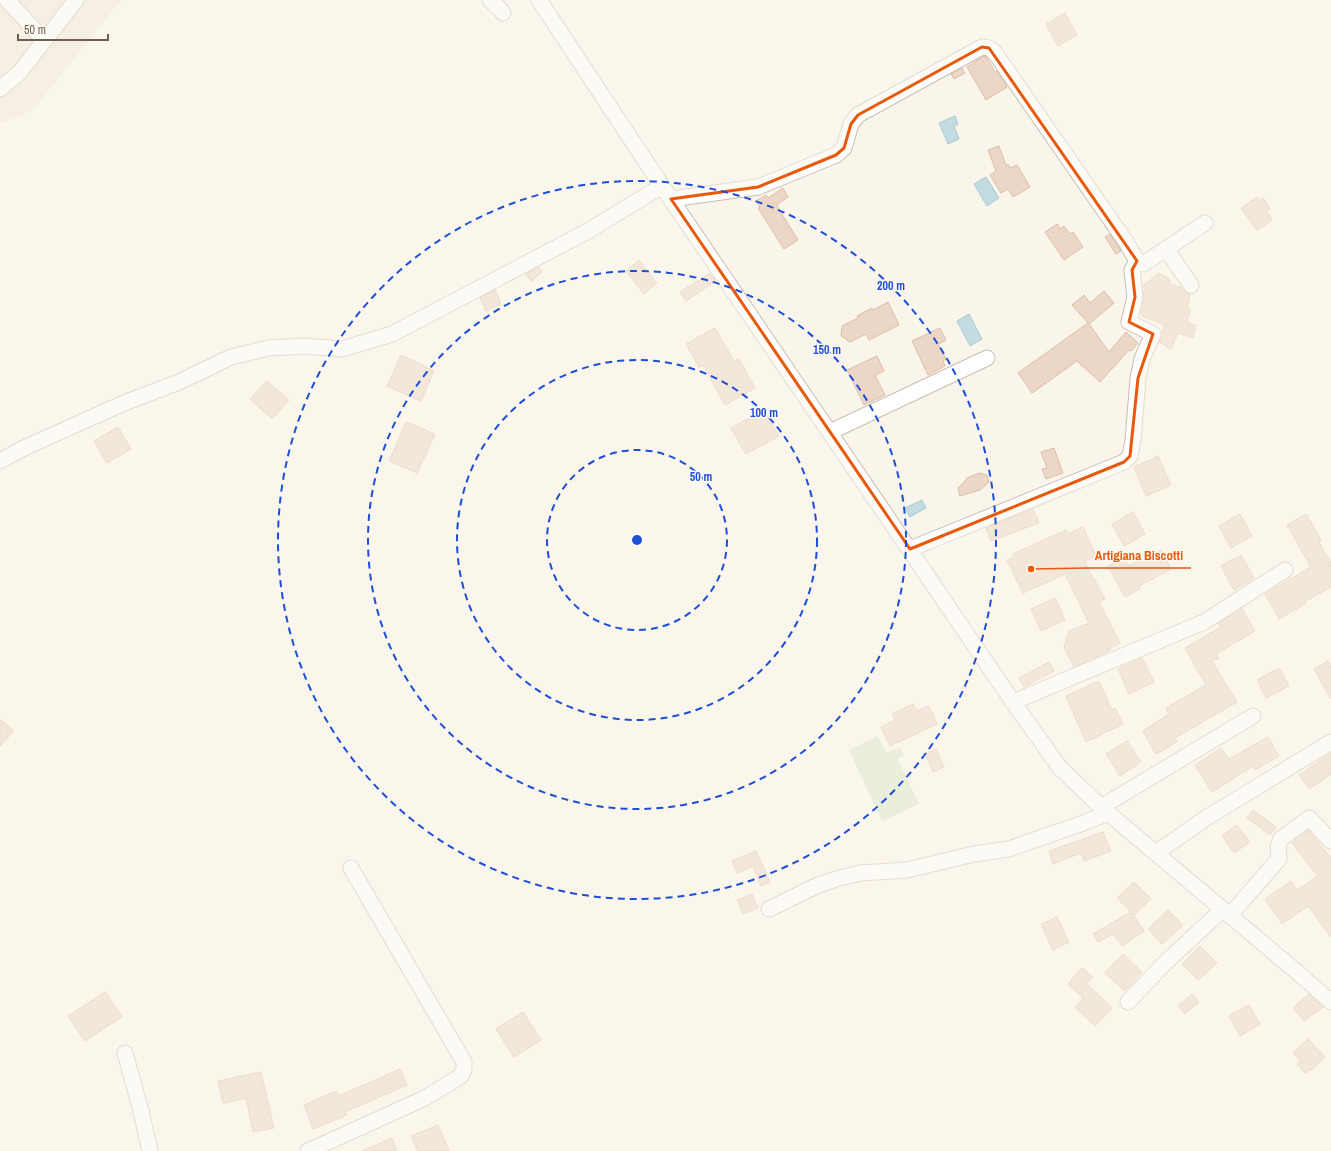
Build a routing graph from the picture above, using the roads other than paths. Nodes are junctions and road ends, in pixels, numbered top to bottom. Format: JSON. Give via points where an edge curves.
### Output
{"nodes":[{"id":1,"x":7,"y":0,"type":"edge"},
{"id":2,"x":76,"y":0,"type":"edge"},
{"id":3,"x":490,"y":0,"type":"edge"},
{"id":4,"x":540,"y":0,"type":"edge"},
{"id":5,"x":503,"y":13,"type":"dead end"},
{"id":6,"x":44,"y":40,"type":"junction"},
{"id":7,"x":0,"y":89,"type":"edge"},
{"id":8,"x":662,"y":186,"type":"junction"},
{"id":9,"x":671,"y":199,"type":"junction"},
{"id":10,"x":1205,"y":223,"type":"dead end"},
{"id":11,"x":1166,"y":250,"type":"junction"},
{"id":12,"x":1136,"y":261,"type":"junction"},
{"id":13,"x":1191,"y":285,"type":"dead end"},
{"id":14,"x":987,"y":358,"type":"dead end"},
{"id":15,"x":830,"y":432,"type":"junction"},
{"id":16,"x":0,"y":461,"type":"edge"},
{"id":17,"x":1010,"y":499,"type":"dead end"},
{"id":18,"x":907,"y":545,"type":"junction"},
{"id":19,"x":1285,"y":570,"type":"dead end"},
{"id":20,"x":1013,"y":702,"type":"junction"},
{"id":21,"x":1253,"y":716,"type":"dead end"},
{"id":22,"x":1331,"y":742,"type":"edge"},
{"id":23,"x":1105,"y":810,"type":"junction"},
{"id":24,"x":1331,"y":841,"type":"edge"},
{"id":25,"x":1156,"y":853,"type":"junction"},
{"id":26,"x":351,"y":868,"type":"dead end"},
{"id":27,"x":769,"y":909,"type":"dead end"},
{"id":28,"x":1227,"y":912,"type":"junction"},
{"id":29,"x":1128,"y":1002,"type":"dead end"},
{"id":30,"x":1331,"y":1002,"type":"edge"},
{"id":31,"x":125,"y":1053,"type":"dead end"},
{"id":32,"x":150,"y":1151,"type":"edge"},
{"id":33,"x":308,"y":1151,"type":"edge"}],
"edges":[{"from":1,"to":6,"type":"street"},
{"from":2,"to":6,"type":"street"},
{"from":3,"to":5,"type":"street"},
{"from":4,"to":8,"type":"street"},
{"from":6,"to":7,"type":"street","via":[[20,72]]},
{"from":8,"to":9,"type":"street"},
{"from":8,"to":16,"type":"street","via":[[588,231],[392,334],[342,349],[305,346],[269,348],[231,357]]},
{"from":9,"to":12,"type":"street","via":[[758,187],[836,155],[844,148],[851,124],[858,115],[982,47],[989,48],[995,53],[1122,236]]},
{"from":9,"to":15,"type":"street"},
{"from":10,"to":11,"type":"street"},
{"from":11,"to":12,"type":"street","via":[[1143,264]]},
{"from":11,"to":13,"type":"street"},
{"from":12,"to":18,"type":"street","via":[[1132,270],[1135,297],[1130,322],[1153,334],[1142,359],[1138,378],[1130,456],[1124,462]]},
{"from":14,"to":15,"type":"street"},
{"from":15,"to":18,"type":"street"},
{"from":17,"to":18,"type":"street"},
{"from":18,"to":20,"type":"street"},
{"from":19,"to":20,"type":"street","via":[[1204,622]]},
{"from":20,"to":23,"type":"street","via":[[1060,768]]},
{"from":21,"to":23,"type":"street"},
{"from":22,"to":25,"type":"street","via":[[1206,818]]},
{"from":23,"to":25,"type":"street"},
{"from":23,"to":27,"type":"street","via":[[1086,822],[1009,849],[974,854],[907,870],[861,873],[839,878]]},
{"from":24,"to":28,"type":"street","via":[[1309,818],[1281,839],[1278,846],[1279,859]]},
{"from":25,"to":28,"type":"street"},
{"from":26,"to":33,"type":"street","via":[[464,1062],[464,1070],[457,1079],[426,1098]]},
{"from":28,"to":29,"type":"street","via":[[1164,964]]},
{"from":28,"to":30,"type":"street"},
{"from":31,"to":32,"type":"street"}]}
